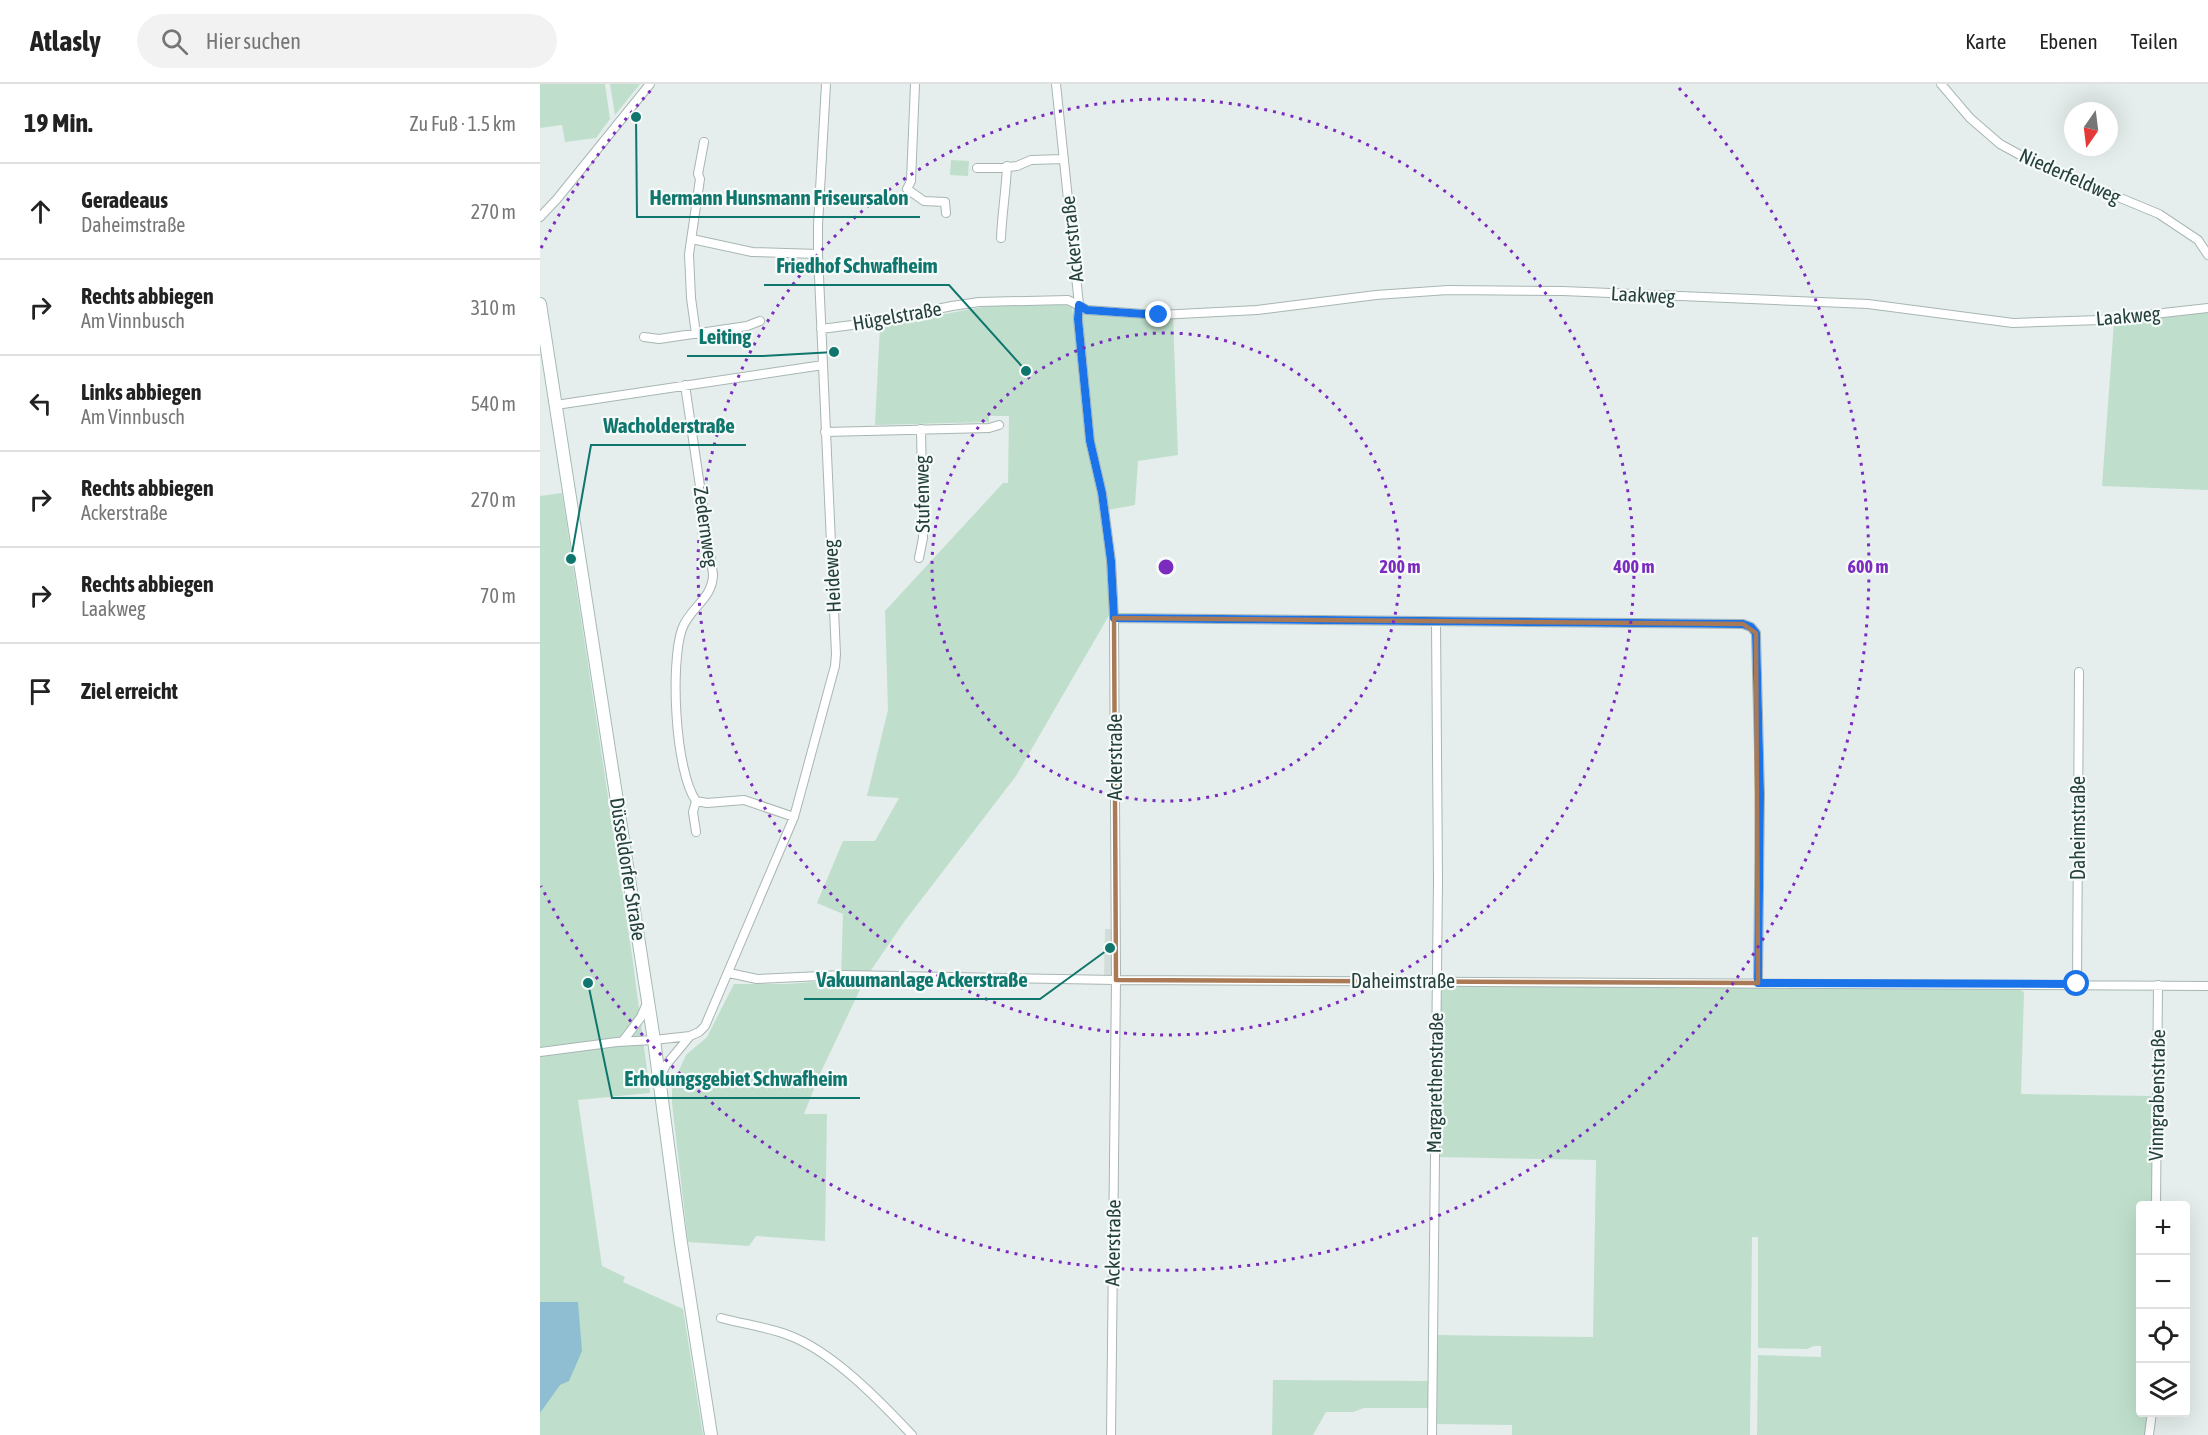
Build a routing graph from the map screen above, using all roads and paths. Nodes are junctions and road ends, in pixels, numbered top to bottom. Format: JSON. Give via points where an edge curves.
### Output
{"nodes":[{"id":1,"x":650,"y":84,"type":"edge"},
{"id":2,"x":826,"y":84,"type":"edge"},
{"id":3,"x":915,"y":84,"type":"edge"},
{"id":4,"x":1056,"y":84,"type":"edge"},
{"id":5,"x":1941,"y":84,"type":"edge"},
{"id":6,"x":704,"y":142,"type":"dead end"},
{"id":7,"x":1064,"y":159,"type":"junction"},
{"id":8,"x":1007,"y":166,"type":"junction"},
{"id":9,"x":977,"y":168,"type":"dead end"},
{"id":10,"x":946,"y":213,"type":"dead end"},
{"id":11,"x":540,"y":217,"type":"edge"},
{"id":12,"x":1001,"y":238,"type":"dead end"},
{"id":13,"x":692,"y":239,"type":"junction"},
{"id":14,"x":818,"y":254,"type":"junction"},
{"id":15,"x":2208,"y":255,"type":"edge"},
{"id":16,"x":540,"y":304,"type":"edge"},
{"id":17,"x":1079,"y":305,"type":"junction"},
{"id":18,"x":2208,"y":308,"type":"edge"},
{"id":19,"x":760,"y":321,"type":"dead end"},
{"id":20,"x":821,"y":329,"type":"junction"},
{"id":21,"x":696,"y":334,"type":"junction"},
{"id":22,"x":645,"y":338,"type":"dead end"},
{"id":23,"x":823,"y":365,"type":"junction"},
{"id":24,"x":685,"y":385,"type":"junction"},
{"id":25,"x":556,"y":405,"type":"junction"},
{"id":26,"x":999,"y":425,"type":"dead end"},
{"id":27,"x":921,"y":429,"type":"junction"},
{"id":28,"x":825,"y":432,"type":"junction"},
{"id":29,"x":919,"y":558,"type":"dead end"},
{"id":30,"x":1114,"y":618,"type":"junction"},
{"id":31,"x":1436,"y":622,"type":"junction"},
{"id":32,"x":2079,"y":672,"type":"dead end"},
{"id":33,"x":696,"y":801,"type":"junction"},
{"id":34,"x":794,"y":817,"type":"junction"},
{"id":35,"x":696,"y":832,"type":"dead end"},
{"id":36,"x":729,"y":973,"type":"junction"},
{"id":37,"x":1116,"y":980,"type":"junction"},
{"id":38,"x":1436,"y":981,"type":"junction"},
{"id":39,"x":1758,"y":983,"type":"junction"},
{"id":40,"x":2077,"y":984,"type":"junction"},
{"id":41,"x":2158,"y":985,"type":"junction"},
{"id":42,"x":2208,"y":986,"type":"edge"},
{"id":43,"x":647,"y":1003,"type":"junction"},
{"id":44,"x":690,"y":1036,"type":"junction"},
{"id":45,"x":654,"y":1040,"type":"junction"},
{"id":46,"x":622,"y":1041,"type":"junction"},
{"id":47,"x":540,"y":1052,"type":"edge"},
{"id":48,"x":659,"y":1080,"type":"junction"},
{"id":49,"x":2156,"y":1201,"type":"edge"},
{"id":50,"x":721,"y":1318,"type":"dead end"},
{"id":51,"x":2151,"y":1417,"type":"edge"},
{"id":52,"x":711,"y":1435,"type":"edge"},
{"id":53,"x":912,"y":1435,"type":"edge"},
{"id":54,"x":1111,"y":1435,"type":"edge"},
{"id":55,"x":1432,"y":1435,"type":"edge"},
{"id":56,"x":2149,"y":1435,"type":"edge"}],
"edges":[{"from":1,"to":11,"type":"street"},
{"from":2,"to":14,"type":"street","name":"Heideweg"},
{"from":3,"to":10,"type":"street","via":[[911,181],[907,189],[924,201],[945,202]]},
{"from":4,"to":7,"type":"street","name":"Ackerstraße"},
{"from":5,"to":15,"type":"street","name":"Niederfeldweg","via":[[1970,118],[2000,144],[2031,162],[2159,214],[2198,240]]},
{"from":6,"to":13,"type":"street"},
{"from":7,"to":8,"type":"street","via":[[1031,160]]},
{"from":7,"to":17,"type":"street","name":"Ackerstraße"},
{"from":8,"to":9,"type":"street"},
{"from":8,"to":12,"type":"street"},
{"from":13,"to":14,"type":"street","via":[[752,252]]},
{"from":13,"to":21,"type":"street","via":[[689,281]]},
{"from":14,"to":20,"type":"street","name":"Heideweg"},
{"from":16,"to":25,"type":"main road","name":"Düsseldorfer Straße"},
{"from":17,"to":18,"type":"street","name":"Laakweg","via":[[1087,310],[1159,315],[1257,310],[1448,290],[1868,304],[2013,323],[2100,320]]},
{"from":17,"to":20,"type":"street","name":"Hügelstraße","via":[[1068,300],[980,302]]},
{"from":17,"to":30,"type":"street","name":"Ackerstraße","via":[[1090,441],[1106,518]]},
{"from":19,"to":21,"type":"street"},
{"from":20,"to":23,"type":"street","name":"Heideweg"},
{"from":21,"to":22,"type":"street"},
{"from":23,"to":24,"type":"street"},
{"from":23,"to":28,"type":"street","name":"Heideweg"},
{"from":24,"to":25,"type":"street"},
{"from":24,"to":33,"type":"street","name":"Zedernweg","via":[[713,574],[709,592],[682,628],[675,688],[684,770],[689,792]]},
{"from":25,"to":43,"type":"main road","name":"Düsseldorfer Straße"},
{"from":26,"to":27,"type":"street","name":"Stufenweg"},
{"from":27,"to":28,"type":"street","name":"Stufenweg"},
{"from":27,"to":29,"type":"street","name":"Stufenweg","via":[[923,538]]},
{"from":28,"to":34,"type":"street","name":"Heideweg","via":[[835,666]]},
{"from":30,"to":31,"type":"street"},
{"from":30,"to":37,"type":"street","name":"Ackerstraße"},
{"from":31,"to":38,"type":"street","name":"Margarethenstraße"},
{"from":31,"to":39,"type":"street","via":[[1751,627],[1756,633],[1760,794]]},
{"from":32,"to":40,"type":"street","name":"Daheimstraße"},
{"from":33,"to":34,"type":"street","via":[[744,800]]},
{"from":33,"to":35,"type":"street","name":"Zedernweg"},
{"from":34,"to":36,"type":"street","name":"Heideweg"},
{"from":36,"to":37,"type":"street","name":"Daheimstraße","via":[[757,979],[843,975]]},
{"from":36,"to":44,"type":"street","name":"Heideweg","via":[[705,1026]]},
{"from":37,"to":38,"type":"street","name":"Daheimstraße"},
{"from":37,"to":54,"type":"street","name":"Ackerstraße"},
{"from":38,"to":39,"type":"street","name":"Daheimstraße"},
{"from":38,"to":55,"type":"street","name":"Margarethenstraße"},
{"from":39,"to":40,"type":"street","name":"Daheimstraße"},
{"from":40,"to":41,"type":"street","name":"Daheimstraße"},
{"from":41,"to":42,"type":"street","name":"Daheimstraße"},
{"from":41,"to":49,"type":"street","name":"Vinngrabenstraße"},
{"from":43,"to":45,"type":"main road","name":"Düsseldorfer Straße"},
{"from":43,"to":46,"type":"street"},
{"from":44,"to":45,"type":"street"},
{"from":44,"to":48,"type":"street","name":"Heideweg"},
{"from":45,"to":46,"type":"street"},
{"from":45,"to":48,"type":"main road","name":"Düsseldorfer Straße"},
{"from":46,"to":47,"type":"street"},
{"from":48,"to":52,"type":"main road","name":"Düsseldorfer Straße"},
{"from":50,"to":53,"type":"street","via":[[787,1335],[811,1346],[869,1391]]},
{"from":51,"to":56,"type":"street"}]}
